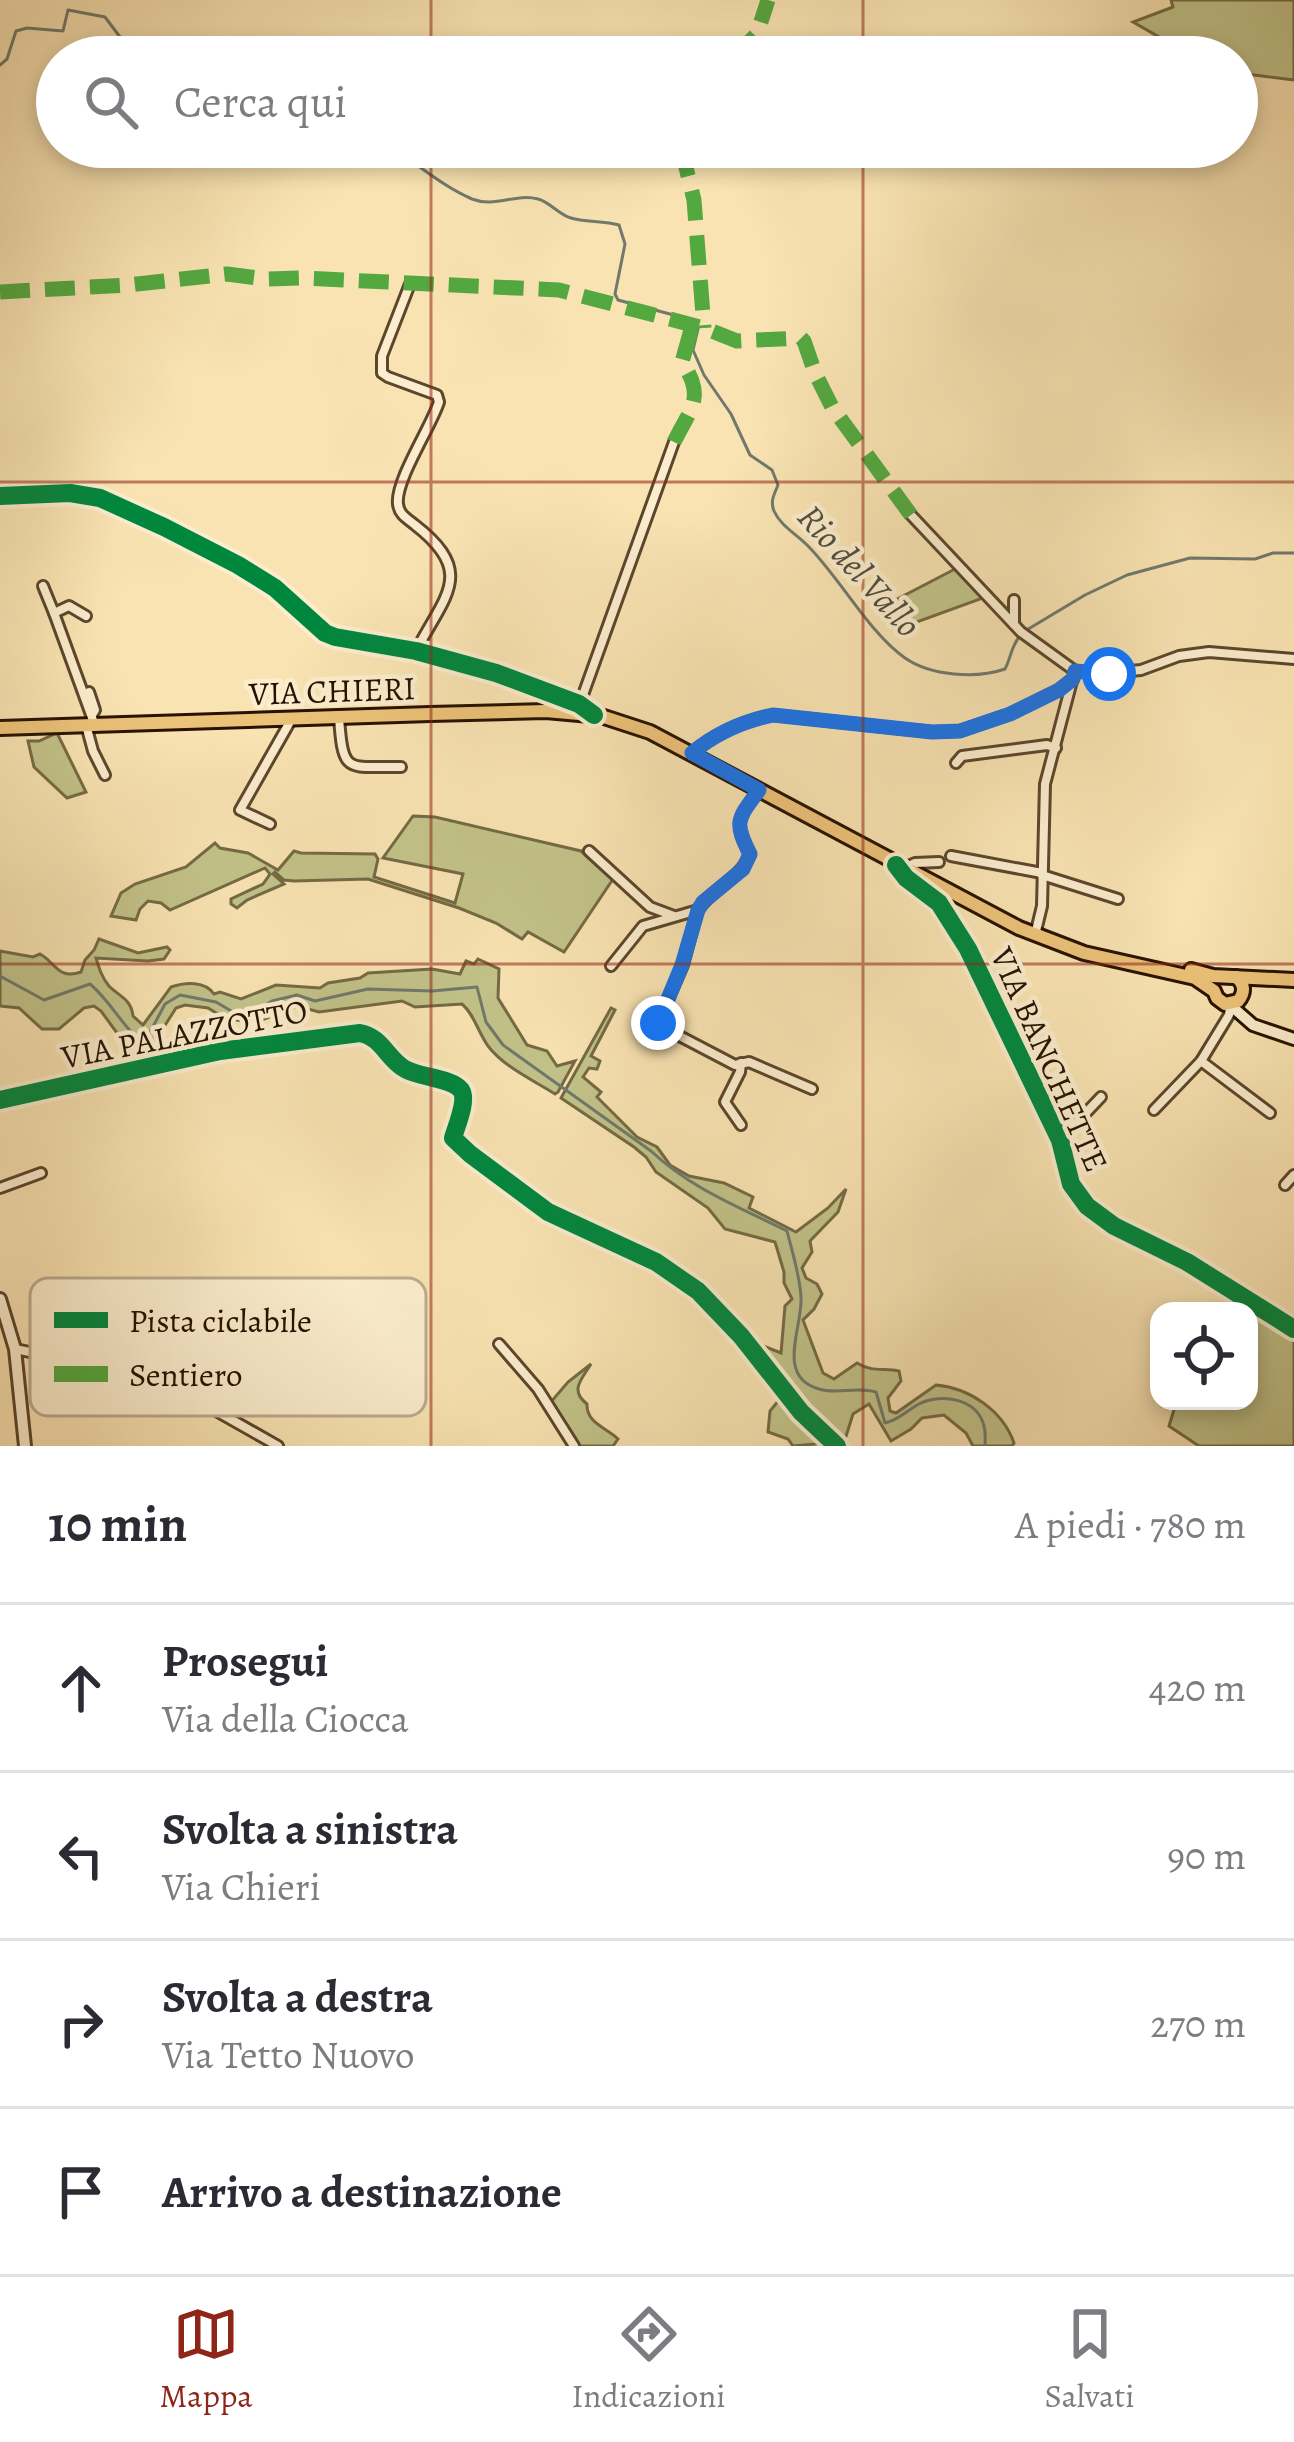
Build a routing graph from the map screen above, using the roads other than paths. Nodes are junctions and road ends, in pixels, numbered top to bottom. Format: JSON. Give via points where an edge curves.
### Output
{"nodes":[{"id":1,"x":410,"y":284,"type":"dead end"},
{"id":2,"x":674,"y":442,"type":"dead end"},
{"id":3,"x":0,"y":496,"type":"edge"},
{"id":4,"x":910,"y":515,"type":"dead end"},
{"id":5,"x":43,"y":586,"type":"dead end"},
{"id":6,"x":1015,"y":600,"type":"dead end"},
{"id":7,"x":54,"y":614,"type":"junction"},
{"id":8,"x":86,"y":616,"type":"dead end"},
{"id":9,"x":1014,"y":625,"type":"junction"},
{"id":10,"x":416,"y":651,"type":"junction"},
{"id":11,"x":1294,"y":658,"type":"edge"},
{"id":12,"x":1074,"y":675,"type":"junction"},
{"id":13,"x":89,"y":692,"type":"dead end"},
{"id":14,"x":578,"y":708,"type":"junction"},
{"id":15,"x":339,"y":717,"type":"junction"},
{"id":16,"x":292,"y":718,"type":"junction"},
{"id":17,"x":90,"y":721,"type":"junction"},
{"id":18,"x":0,"y":726,"type":"edge"},
{"id":19,"x":1056,"y":748,"type":"junction"},
{"id":20,"x":692,"y":753,"type":"junction"},
{"id":21,"x":956,"y":763,"type":"dead end"},
{"id":22,"x":401,"y":767,"type":"dead end"},
{"id":23,"x":105,"y":775,"type":"dead end"},
{"id":24,"x":759,"y":790,"type":"junction"},
{"id":25,"x":270,"y":824,"type":"dead end"},
{"id":26,"x":589,"y":851,"type":"dead end"},
{"id":27,"x":951,"y":856,"type":"dead end"},
{"id":28,"x":939,"y":862,"type":"dead end"},
{"id":29,"x":899,"y":867,"type":"junction"},
{"id":30,"x":1042,"y":874,"type":"junction"},
{"id":31,"x":1118,"y":899,"type":"dead end"},
{"id":32,"x":698,"y":910,"type":"junction"},
{"id":33,"x":675,"y":917,"type":"junction"},
{"id":34,"x":1035,"y":935,"type":"junction"},
{"id":35,"x":1136,"y":964,"type":"junction"},
{"id":36,"x":610,"y":966,"type":"dead end"},
{"id":37,"x":1229,"y":977,"type":"junction"},
{"id":38,"x":1288,"y":980,"type":"edge"},
{"id":39,"x":1230,"y":998,"type":"junction"},
{"id":40,"x":646,"y":1018,"type":"dead end"},
{"id":41,"x":658,"y":1023,"type":"junction"},
{"id":42,"x":1294,"y":1039,"type":"edge"},
{"id":43,"x":1201,"y":1061,"type":"junction"},
{"id":44,"x":741,"y":1063,"type":"junction"},
{"id":45,"x":812,"y":1089,"type":"dead end"},
{"id":46,"x":1101,"y":1097,"type":"dead end"},
{"id":47,"x":0,"y":1100,"type":"edge"},
{"id":48,"x":1154,"y":1111,"type":"dead end"},
{"id":49,"x":1270,"y":1113,"type":"dead end"},
{"id":50,"x":741,"y":1125,"type":"dead end"},
{"id":51,"x":1060,"y":1140,"type":"junction"},
{"id":52,"x":41,"y":1173,"type":"dead end"},
{"id":53,"x":1294,"y":1175,"type":"edge"},
{"id":54,"x":1285,"y":1185,"type":"dead end"},
{"id":55,"x":0,"y":1188,"type":"edge"},
{"id":56,"x":0,"y":1298,"type":"edge"},
{"id":57,"x":1294,"y":1329,"type":"edge"},
{"id":58,"x":500,"y":1344,"type":"dead end"},
{"id":59,"x":15,"y":1349,"type":"junction"},
{"id":60,"x":30,"y":1352,"type":"edge"},
{"id":61,"x":225,"y":1416,"type":"edge"},
{"id":62,"x":25,"y":1446,"type":"edge"},
{"id":63,"x":278,"y":1446,"type":"edge"},
{"id":64,"x":574,"y":1446,"type":"edge"},
{"id":65,"x":837,"y":1446,"type":"edge"}],
"edges":[{"from":1,"to":10,"type":"street","via":[[380,365],[439,402],[398,504],[448,559],[452,581]]},
{"from":2,"to":14,"type":"street"},
{"from":3,"to":10,"type":"street","via":[[100,498],[238,565],[325,632]]},
{"from":4,"to":9,"type":"street"},
{"from":5,"to":7,"type":"street"},
{"from":6,"to":9,"type":"street"},
{"from":7,"to":8,"type":"street","via":[[69,606]]},
{"from":7,"to":17,"type":"street"},
{"from":9,"to":12,"type":"street"},
{"from":10,"to":14,"type":"street"},
{"from":11,"to":12,"type":"street","via":[[1208,652],[1142,670]]},
{"from":12,"to":19,"type":"street"},
{"from":12,"to":20,"type":"street","via":[[1059,690],[960,731],[773,715]]},
{"from":13,"to":17,"type":"street"},
{"from":14,"to":15,"type":"main road","name":"VIA CHIERI"},
{"from":14,"to":20,"type":"main road","name":"VIA CHIERI"},
{"from":15,"to":16,"type":"main road","name":"VIA CHIERI"},
{"from":15,"to":22,"type":"street","via":[[346,760]]},
{"from":16,"to":17,"type":"main road","name":"VIA CHIERI"},
{"from":16,"to":25,"type":"street","via":[[240,810]]},
{"from":17,"to":18,"type":"main road","name":"VIA CHIERI"},
{"from":17,"to":23,"type":"street"},
{"from":19,"to":21,"type":"street"},
{"from":19,"to":30,"type":"street"},
{"from":20,"to":24,"type":"main road","name":"VIA CHIERI"},
{"from":24,"to":29,"type":"main road","name":"VIA CHIERI"},
{"from":24,"to":32,"type":"street","via":[[738,823],[750,854],[743,869]]},
{"from":26,"to":33,"type":"street","via":[[650,908]]},
{"from":27,"to":30,"type":"street"},
{"from":28,"to":29,"type":"street"},
{"from":29,"to":34,"type":"main road","name":"VIA CHIERI"},
{"from":29,"to":51,"type":"street","name":"VIA BANCHETTE","via":[[939,903],[968,949]]},
{"from":30,"to":31,"type":"street"},
{"from":30,"to":34,"type":"street"},
{"from":32,"to":33,"type":"street"},
{"from":32,"to":41,"type":"street"},
{"from":33,"to":36,"type":"street","via":[[643,926]]},
{"from":34,"to":35,"type":"main road","name":"VIA CHIERI"},
{"from":35,"to":37,"type":"main road","name":"VIA CHIERI"},
{"from":35,"to":39,"type":"main road","name":"VIA CHIERI","via":[[1196,979]]},
{"from":37,"to":38,"type":"main road","name":"VIA CHIERI"},
{"from":37,"to":39,"type":"main road","via":[[1243,985]]},
{"from":37,"to":39,"type":"main road","via":[[1215,985]]},
{"from":38,"to":39,"type":"main road"},
{"from":39,"to":42,"type":"street","name":"VIA CHIERI","via":[[1253,1025]]},
{"from":39,"to":43,"type":"street"},
{"from":40,"to":41,"type":"street"},
{"from":41,"to":44,"type":"street"},
{"from":43,"to":48,"type":"street"},
{"from":43,"to":49,"type":"street"},
{"from":44,"to":45,"type":"street"},
{"from":44,"to":50,"type":"street","via":[[725,1102]]},
{"from":46,"to":51,"type":"street","name":"VIA BANCHETTE"},
{"from":47,"to":65,"type":"street","name":"VIA PALAZZOTTO","via":[[220,1051],[370,1035],[408,1071],[461,1090],[454,1138],[470,1154],[548,1212],[656,1262],[698,1291]]},
{"from":51,"to":57,"type":"street","name":"VIA BANCHETTE","via":[[1071,1184],[1087,1206]]},
{"from":52,"to":55,"type":"street"},
{"from":53,"to":54,"type":"street"},
{"from":56,"to":59,"type":"street"},
{"from":58,"to":64,"type":"street"},
{"from":59,"to":60,"type":"street"},
{"from":59,"to":62,"type":"street"},
{"from":61,"to":63,"type":"street"}]}
